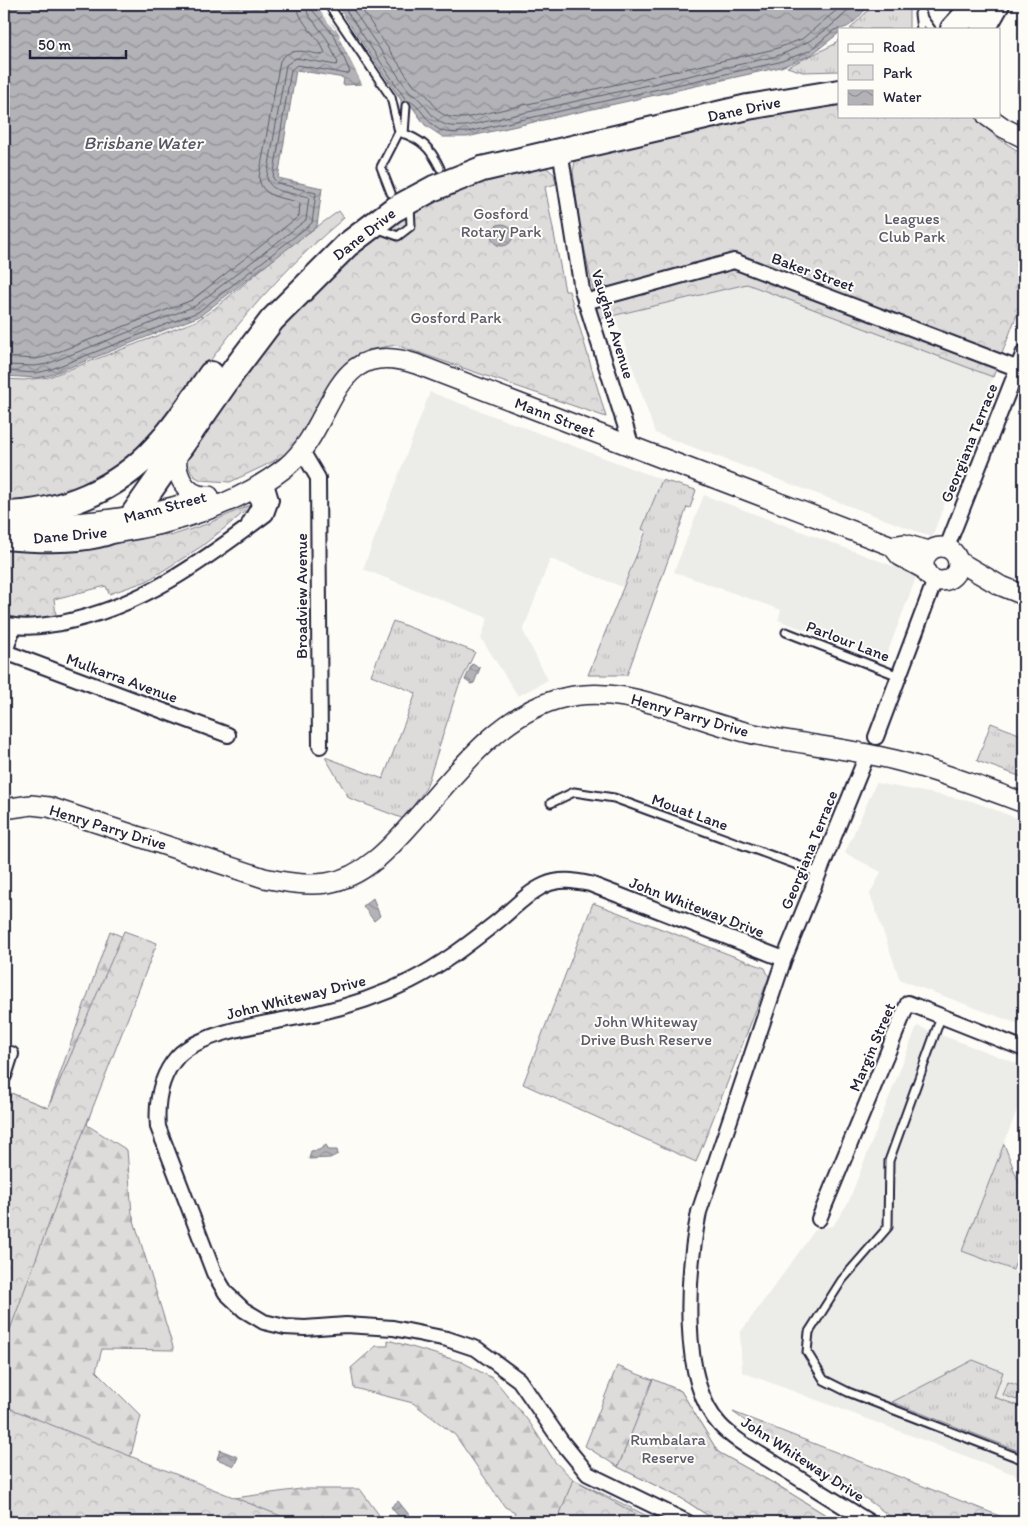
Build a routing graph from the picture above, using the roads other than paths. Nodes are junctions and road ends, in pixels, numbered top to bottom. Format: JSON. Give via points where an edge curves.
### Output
{"nodes":[{"id":1,"x":328,"y":4,"type":"edge"},
{"id":2,"x":919,"y":4,"type":"edge"},
{"id":3,"x":976,"y":4,"type":"edge"},
{"id":4,"x":997,"y":4,"type":"edge"},
{"id":5,"x":921,"y":28,"type":"edge"},
{"id":6,"x":930,"y":28,"type":"edge"},
{"id":7,"x":953,"y":28,"type":"edge"},
{"id":8,"x":985,"y":28,"type":"edge"},
{"id":9,"x":838,"y":78,"type":"edge"},
{"id":10,"x":838,"y":92,"type":"edge"},
{"id":11,"x":406,"y":106,"type":"dead end"},
{"id":12,"x":990,"y":118,"type":"edge"},
{"id":13,"x":1000,"y":118,"type":"edge"},
{"id":14,"x":402,"y":133,"type":"junction"},
{"id":15,"x":1024,"y":138,"type":"edge"},
{"id":16,"x":560,"y":150,"type":"junction"},
{"id":17,"x":440,"y":168,"type":"junction"},
{"id":18,"x":402,"y":199,"type":"junction"},
{"id":19,"x":585,"y":302,"type":"junction"},
{"id":20,"x":1024,"y":352,"type":"edge"},
{"id":21,"x":1021,"y":369,"type":"edge"},
{"id":22,"x":632,"y":447,"type":"junction"},
{"id":23,"x":178,"y":449,"type":"junction"},
{"id":24,"x":302,"y":451,"type":"junction"},
{"id":25,"x":258,"y":483,"type":"junction"},
{"id":26,"x":209,"y":496,"type":"junction"},
{"id":27,"x":4,"y":514,"type":"edge"},
{"id":28,"x":133,"y":517,"type":"junction"},
{"id":29,"x":4,"y":525,"type":"edge"},
{"id":30,"x":101,"y":534,"type":"junction"},
{"id":31,"x":4,"y":537,"type":"edge"},
{"id":32,"x":941,"y":564,"type":"junction"},
{"id":33,"x":1024,"y":595,"type":"edge"},
{"id":34,"x":8,"y":625,"type":"edge"},
{"id":35,"x":786,"y":632,"type":"dead end"},
{"id":36,"x":4,"y":654,"type":"edge"},
{"id":37,"x":899,"y":676,"type":"junction"},
{"id":38,"x":228,"y":735,"type":"dead end"},
{"id":39,"x":876,"y":737,"type":"dead end"},
{"id":40,"x":320,"y":746,"type":"dead end"},
{"id":41,"x":867,"y":755,"type":"junction"},
{"id":42,"x":4,"y":796,"type":"edge"},
{"id":43,"x":551,"y":803,"type":"dead end"},
{"id":44,"x":1024,"y":803,"type":"edge"},
{"id":45,"x":4,"y":809,"type":"edge"},
{"id":46,"x":182,"y":850,"type":"junction"},
{"id":47,"x":819,"y":873,"type":"junction"},
{"id":48,"x":784,"y":959,"type":"junction"},
{"id":49,"x":941,"y":1017,"type":"junction"},
{"id":50,"x":1024,"y":1049,"type":"edge"},
{"id":51,"x":11,"y":1054,"type":"dead end"},
{"id":52,"x":4,"y":1076,"type":"edge"},
{"id":53,"x":819,"y":1219,"type":"dead end"},
{"id":54,"x":1024,"y":1460,"type":"edge"},
{"id":55,"x":687,"y":1522,"type":"edge"},
{"id":56,"x":869,"y":1522,"type":"edge"}],
"edges":[{"from":1,"to":14,"type":"lane","via":[[391,97]]},
{"from":2,"to":5,"type":"lane"},
{"from":2,"to":6,"type":"lane","via":[[922,18]]},
{"from":3,"to":7,"type":"highway"},
{"from":4,"to":8,"type":"highway"},
{"from":9,"to":17,"type":"highway","name":"Dane Drive","via":[[745,93],[577,130]]},
{"from":10,"to":16,"type":"highway","name":"Dane Drive","via":[[748,107]]},
{"from":11,"to":14,"type":"lane"},
{"from":12,"to":15,"type":"street"},
{"from":13,"to":15,"type":"street"},
{"from":14,"to":17,"type":"lane","via":[[418,138]]},
{"from":14,"to":18,"type":"lane","via":[[381,167]]},
{"from":16,"to":18,"type":"highway","name":"Dane Drive","via":[[482,170]]},
{"from":16,"to":19,"type":"street","name":"Vaughan Avenue"},
{"from":17,"to":18,"type":"highway","name":"Dane Drive"},
{"from":18,"to":23,"type":"highway","name":"Dane Drive","via":[[324,265],[272,320]]},
{"from":18,"to":27,"type":"highway","name":"Dane Drive","via":[[342,230],[265,307],[166,436],[134,468],[97,491],[53,509]]},
{"from":19,"to":21,"type":"street","name":"Baker Street","via":[[734,261]]},
{"from":19,"to":22,"type":"street","name":"Vaughan Avenue"},
{"from":20,"to":21,"type":"street","name":"Georgiana Terrace"},
{"from":21,"to":32,"type":"street","name":"Georgiana Terrace"},
{"from":22,"to":24,"type":"street","name":"Mann Street","via":[[416,364],[384,358],[366,360],[344,378]]},
{"from":22,"to":32,"type":"street","name":"Mann Street","via":[[892,546],[900,556]]},
{"from":23,"to":26,"type":"street","via":[[176,466],[180,480],[194,492]]},
{"from":23,"to":28,"type":"highway","name":"Dane Drive"},
{"from":24,"to":25,"type":"street","name":"Mann Street","via":[[286,466]]},
{"from":24,"to":40,"type":"street","name":"Broadview Avenue","via":[[318,478]]},
{"from":25,"to":26,"type":"street","name":"Mann Street"},
{"from":25,"to":30,"type":"street","name":"Mann Street","via":[[226,502],[170,522]]},
{"from":25,"to":34,"type":"street","via":[[270,494],[265,516],[186,572],[132,600],[72,620],[42,626]]},
{"from":26,"to":28,"type":"street","name":"Mann Street"},
{"from":28,"to":29,"type":"street","name":"Mann Street","via":[[70,524]]},
{"from":28,"to":30,"type":"highway","name":"Dane Drive","via":[[120,528]]},
{"from":30,"to":31,"type":"highway","name":"Dane Drive"},
{"from":32,"to":33,"type":"street","name":"Mann Street"},
{"from":32,"to":37,"type":"street","name":"Georgiana Terrace"},
{"from":34,"to":36,"type":"street"},
{"from":35,"to":37,"type":"lane","name":"Parlour Lane"},
{"from":36,"to":38,"type":"street","name":"Mulkarra Avenue"},
{"from":37,"to":39,"type":"street","name":"Georgiana Terrace"},
{"from":41,"to":44,"type":"street","name":"Henry Parry Drive","via":[[948,775]]},
{"from":41,"to":46,"type":"street","name":"Henry Parry Drive","via":[[735,729],[634,697],[578,695],[541,705],[503,729],[467,763],[389,849],[364,868],[339,880],[313,884],[281,882]]},
{"from":41,"to":47,"type":"street","name":"Georgiana Terrace"},
{"from":42,"to":46,"type":"street","name":"Henry Parry Drive","via":[[36,792],[54,796],[124,822]]},
{"from":43,"to":47,"type":"lane","name":"Mouat Lane","via":[[574,792],[614,798]]},
{"from":45,"to":46,"type":"street","name":"Henry Parry Drive","via":[[31,805],[50,808]]},
{"from":47,"to":48,"type":"street","name":"Georgiana Terrace"},
{"from":48,"to":55,"type":"street","name":"John Whiteway Drive","via":[[590,884],[562,881],[546,884],[471,942],[410,981],[345,1006],[224,1034],[192,1046],[168,1071],[157,1107],[158,1127],[164,1146],[214,1273],[226,1293],[244,1310],[264,1322],[285,1327],[370,1325],[447,1338],[477,1349],[519,1380],[588,1474]]},
{"from":48,"to":56,"type":"street","name":"John Whiteway Drive","via":[[699,1212],[691,1276],[690,1347],[697,1379],[719,1424],[742,1443]]},
{"from":49,"to":50,"type":"street","name":"Margin Street"},
{"from":49,"to":53,"type":"street","name":"Margin Street","via":[[908,1004]]},
{"from":49,"to":54,"type":"lane","via":[[889,1161],[888,1227],[842,1280],[809,1332],[807,1352],[824,1380],[848,1392]]},
{"from":51,"to":52,"type":"street"}]}
